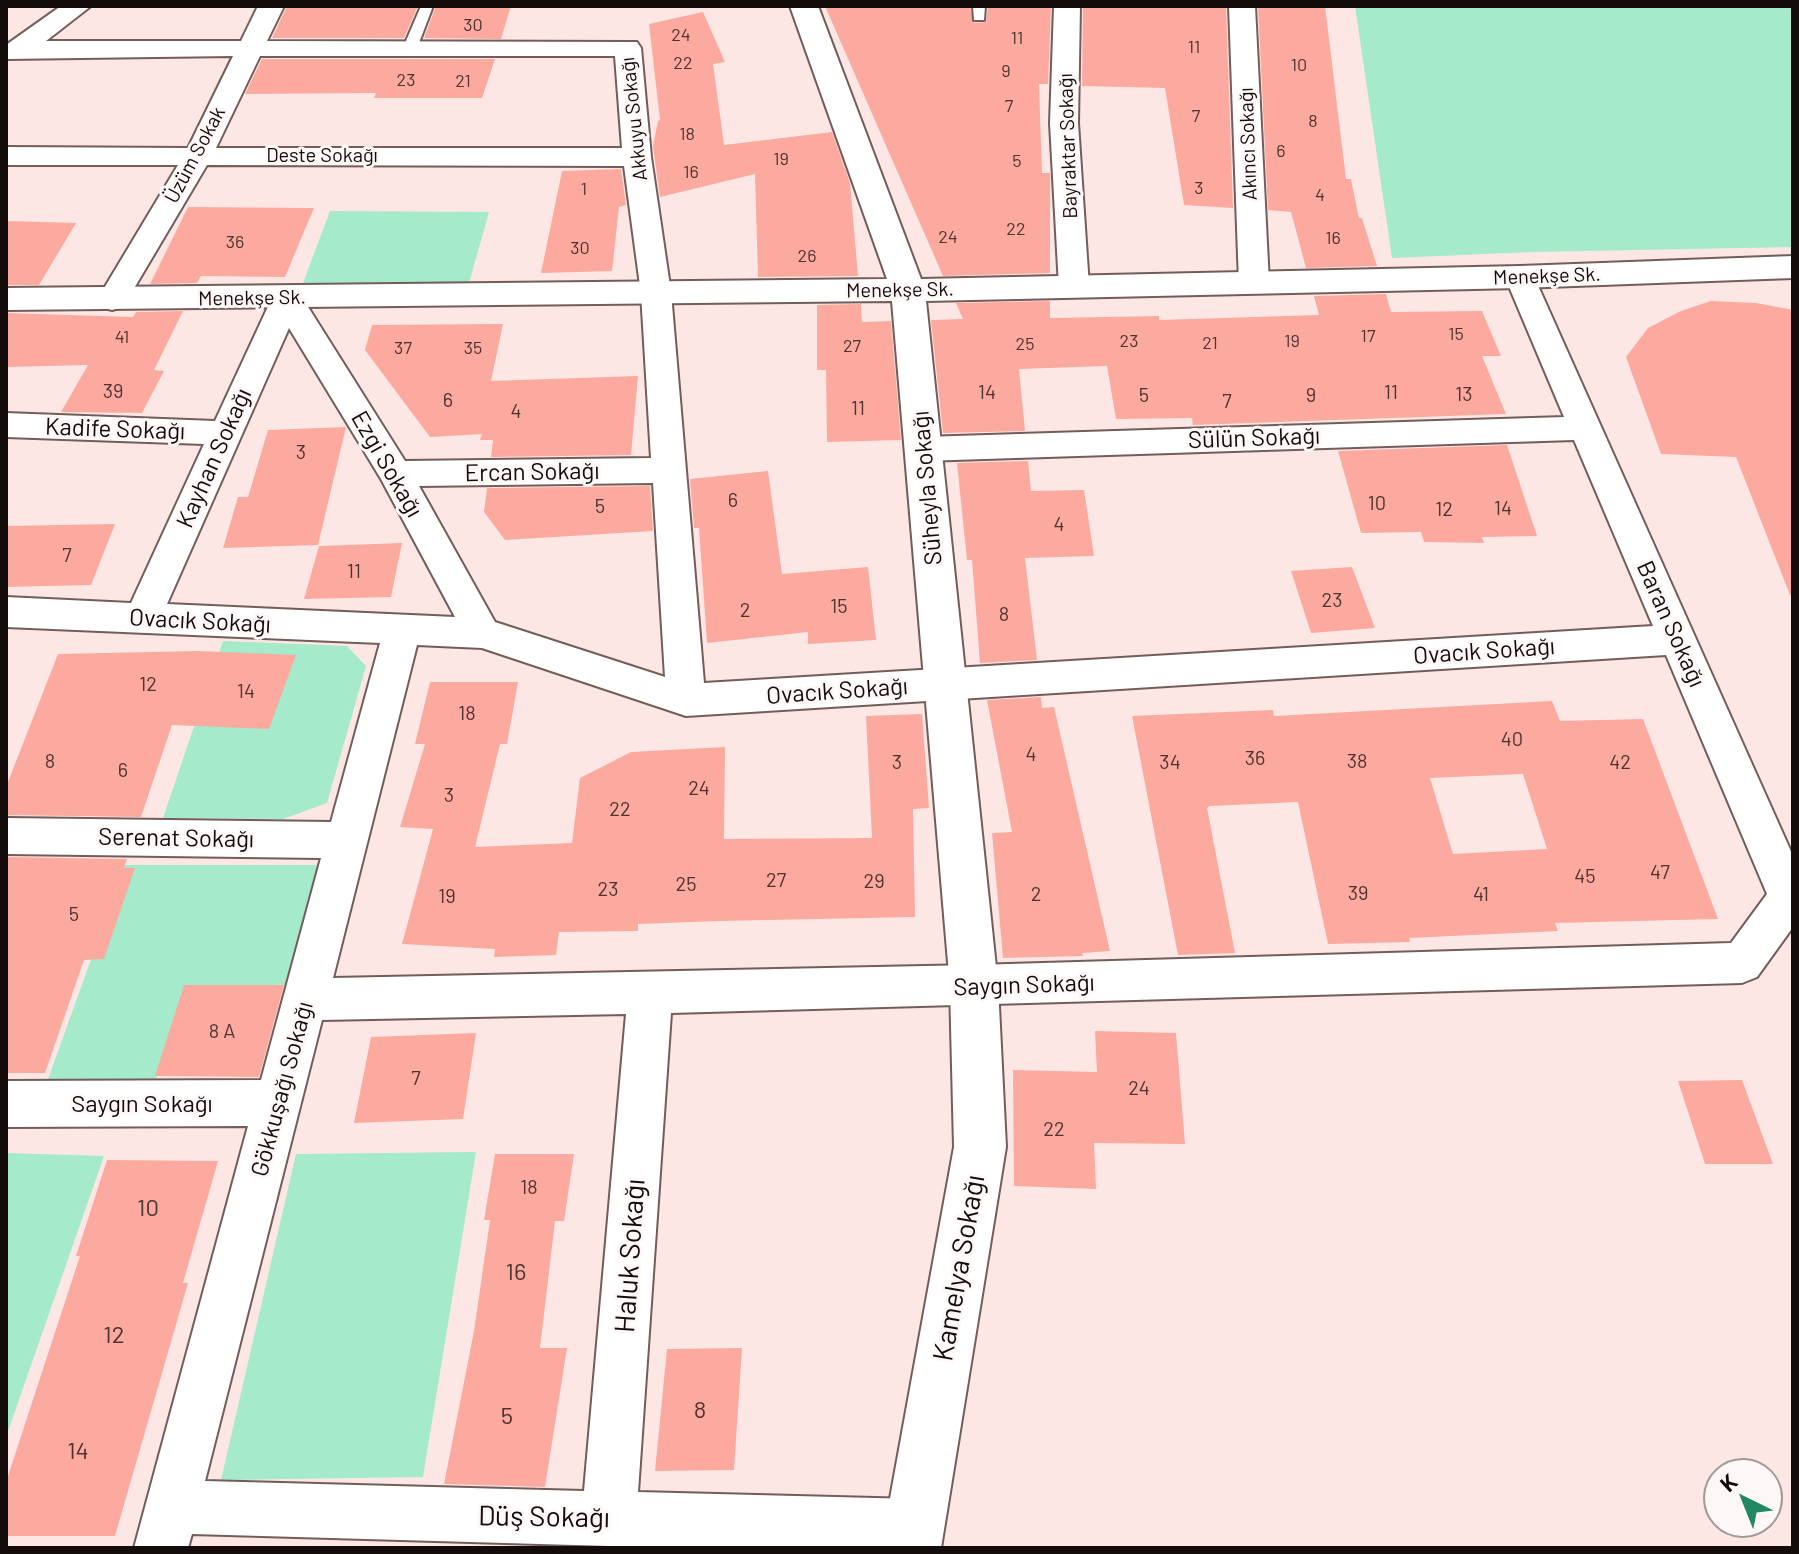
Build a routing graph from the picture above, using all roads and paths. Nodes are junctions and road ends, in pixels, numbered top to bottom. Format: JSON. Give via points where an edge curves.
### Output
{"nodes":[{"id":1,"x":78,"y":6,"type":"edge"},
{"id":2,"x":271,"y":6,"type":"edge"},
{"id":3,"x":427,"y":6,"type":"edge"},
{"id":4,"x":804,"y":6,"type":"edge"},
{"id":5,"x":1067,"y":6,"type":"edge"},
{"id":6,"x":1242,"y":6,"type":"edge"},
{"id":7,"x":410,"y":48,"type":"junction"},
{"id":8,"x":250,"y":49,"type":"junction"},
{"id":9,"x":12,"y":53,"type":"edge"},
{"id":10,"x":199,"y":154,"type":"junction"},
{"id":11,"x":6,"y":156,"type":"edge"},
{"id":12,"x":637,"y":157,"type":"junction"},
{"id":13,"x":1793,"y":267,"type":"edge"},
{"id":14,"x":1520,"y":277,"type":"junction"},
{"id":15,"x":1254,"y":283,"type":"junction"},
{"id":16,"x":1074,"y":287,"type":"junction"},
{"id":17,"x":908,"y":290,"type":"junction"},
{"id":18,"x":656,"y":293,"type":"junction"},
{"id":19,"x":287,"y":298,"type":"junction"},
{"id":20,"x":6,"y":299,"type":"edge"},
{"id":21,"x":112,"y":300,"type":"junction"},
{"id":22,"x":6,"y":425,"type":"edge"},
{"id":23,"x":1585,"y":428,"type":"junction"},
{"id":24,"x":224,"y":433,"type":"junction"},
{"id":25,"x":923,"y":449,"type":"junction"},
{"id":26,"x":668,"y":470,"type":"junction"},
{"id":27,"x":395,"y":474,"type":"junction"},
{"id":28,"x":6,"y":612,"type":"edge"},
{"id":29,"x":142,"y":618,"type":"junction"},
{"id":30,"x":402,"y":630,"type":"junction"},
{"id":31,"x":482,"y":633,"type":"junction"},
{"id":32,"x":1678,"y":639,"type":"junction"},
{"id":33,"x":946,"y":684,"type":"junction"},
{"id":34,"x":686,"y":700,"type":"junction"},
{"id":35,"x":6,"y":836,"type":"edge"},
{"id":36,"x":347,"y":840,"type":"junction"},
{"id":37,"x":1742,"y":963,"type":"joint"},
{"id":38,"x":974,"y":986,"type":"junction"},
{"id":39,"x":650,"y":992,"type":"junction"},
{"id":40,"x":305,"y":999,"type":"junction"},
{"id":41,"x":278,"y":1103,"type":"junction"},
{"id":42,"x":6,"y":1104,"type":"edge"},
{"id":43,"x":609,"y":1519,"type":"junction"},
{"id":44,"x":167,"y":1528,"type":"edge"},
{"id":45,"x":913,"y":1537,"type":"edge"}],
"edges":[{"from":1,"to":9,"type":"street"},
{"from":2,"to":8,"type":"street","name":"Üzüm Sokak"},
{"from":3,"to":7,"type":"lane"},
{"from":4,"to":17,"type":"street","name":"Süheyla Sokağı"},
{"from":5,"to":16,"type":"street","name":"Bayraktar Sokağı","via":[[1064,123]]},
{"from":6,"to":15,"type":"street","name":"Akıncı Sokağı"},
{"from":7,"to":8,"type":"street","name":"Akkuyu Sokağı"},
{"from":7,"to":12,"type":"street","name":"Akkuyu Sokağı","via":[[628,48]]},
{"from":8,"to":9,"type":"street","name":"Akkuyu Sokağı"},
{"from":8,"to":10,"type":"street","name":"Üzüm Sokak"},
{"from":10,"to":11,"type":"street","name":"Deste Sokağı"},
{"from":10,"to":12,"type":"street","name":"Deste Sokağı"},
{"from":10,"to":21,"type":"street","name":"Üzüm Sokak"},
{"from":12,"to":18,"type":"street","name":"Akkuyu Sokağı"},
{"from":13,"to":14,"type":"street","name":"Menekşe Sk."},
{"from":14,"to":15,"type":"street","name":"Menekşe Sk."},
{"from":14,"to":23,"type":"street","name":"Baran Sokağı"},
{"from":15,"to":16,"type":"street","name":"Menekşe Sk."},
{"from":16,"to":17,"type":"street","name":"Menekşe Sk."},
{"from":17,"to":18,"type":"street","name":"Menekşe Sk."},
{"from":17,"to":25,"type":"street","name":"Süheyla Sokağı"},
{"from":18,"to":19,"type":"street","name":"Menekşe Sk."},
{"from":18,"to":26,"type":"street","name":"Akkuyu Sokağı"},
{"from":19,"to":21,"type":"street","name":"Menekşe Sk."},
{"from":19,"to":24,"type":"street","name":"Kayhan Sokağı"},
{"from":19,"to":27,"type":"street","name":"Ezgi Sokağı"},
{"from":20,"to":21,"type":"street","name":"Menekşe Sk."},
{"from":22,"to":24,"type":"street","name":"Kadife Sokağı"},
{"from":23,"to":25,"type":"street","name":"Sülün Sokağı"},
{"from":23,"to":32,"type":"street","name":"Baran Sokağı"},
{"from":24,"to":29,"type":"street","name":"Kayhan Sokağı"},
{"from":25,"to":33,"type":"street","name":"Süheyla Sokağı"},
{"from":26,"to":27,"type":"street","name":"Ercan Sokağı"},
{"from":26,"to":34,"type":"street","name":"Akkuyu Sokağı"},
{"from":27,"to":31,"type":"street","name":"Ezgi Sokağı"},
{"from":28,"to":29,"type":"street","name":"Ovacık Sokağı"},
{"from":29,"to":30,"type":"street","name":"Ovacık Sokağı"},
{"from":30,"to":31,"type":"street","name":"Ovacık Sokağı"},
{"from":30,"to":36,"type":"street","name":"Gökkuşağı Sokağı"},
{"from":31,"to":34,"type":"street","name":"Ovacık Sokağı"},
{"from":32,"to":33,"type":"street","name":"Ovacık Sokağı"},
{"from":32,"to":37,"type":"street","name":"Baran Sokağı","via":[[1790,897]]},
{"from":33,"to":34,"type":"street","name":"Ovacık Sokağı"},
{"from":33,"to":38,"type":"street","name":"Süheyla Sokağı"},
{"from":35,"to":36,"type":"street","name":"Serenat Sokağı"},
{"from":36,"to":40,"type":"street","name":"Gökkuşağı Sokağı"},
{"from":37,"to":38,"type":"street","name":"Saygın Sokağı"},
{"from":38,"to":39,"type":"street","name":"Saygın Sokağı"},
{"from":38,"to":45,"type":"street","name":"Kamelya Sokağı","via":[[980,1147]]},
{"from":39,"to":40,"type":"street","name":"Saygın Sokağı"},
{"from":39,"to":43,"type":"street","name":"Haluk Sokağı"},
{"from":40,"to":41,"type":"street","name":"Gökkuşağı Sokağı"},
{"from":41,"to":42,"type":"street","name":"Saygın Sokağı"},
{"from":41,"to":44,"type":"street","name":"Gökkuşağı Sokağı"},
{"from":43,"to":44,"type":"street","name":"Düş Sokağı"},
{"from":43,"to":45,"type":"street","name":"Düş Sokağı"}]}
